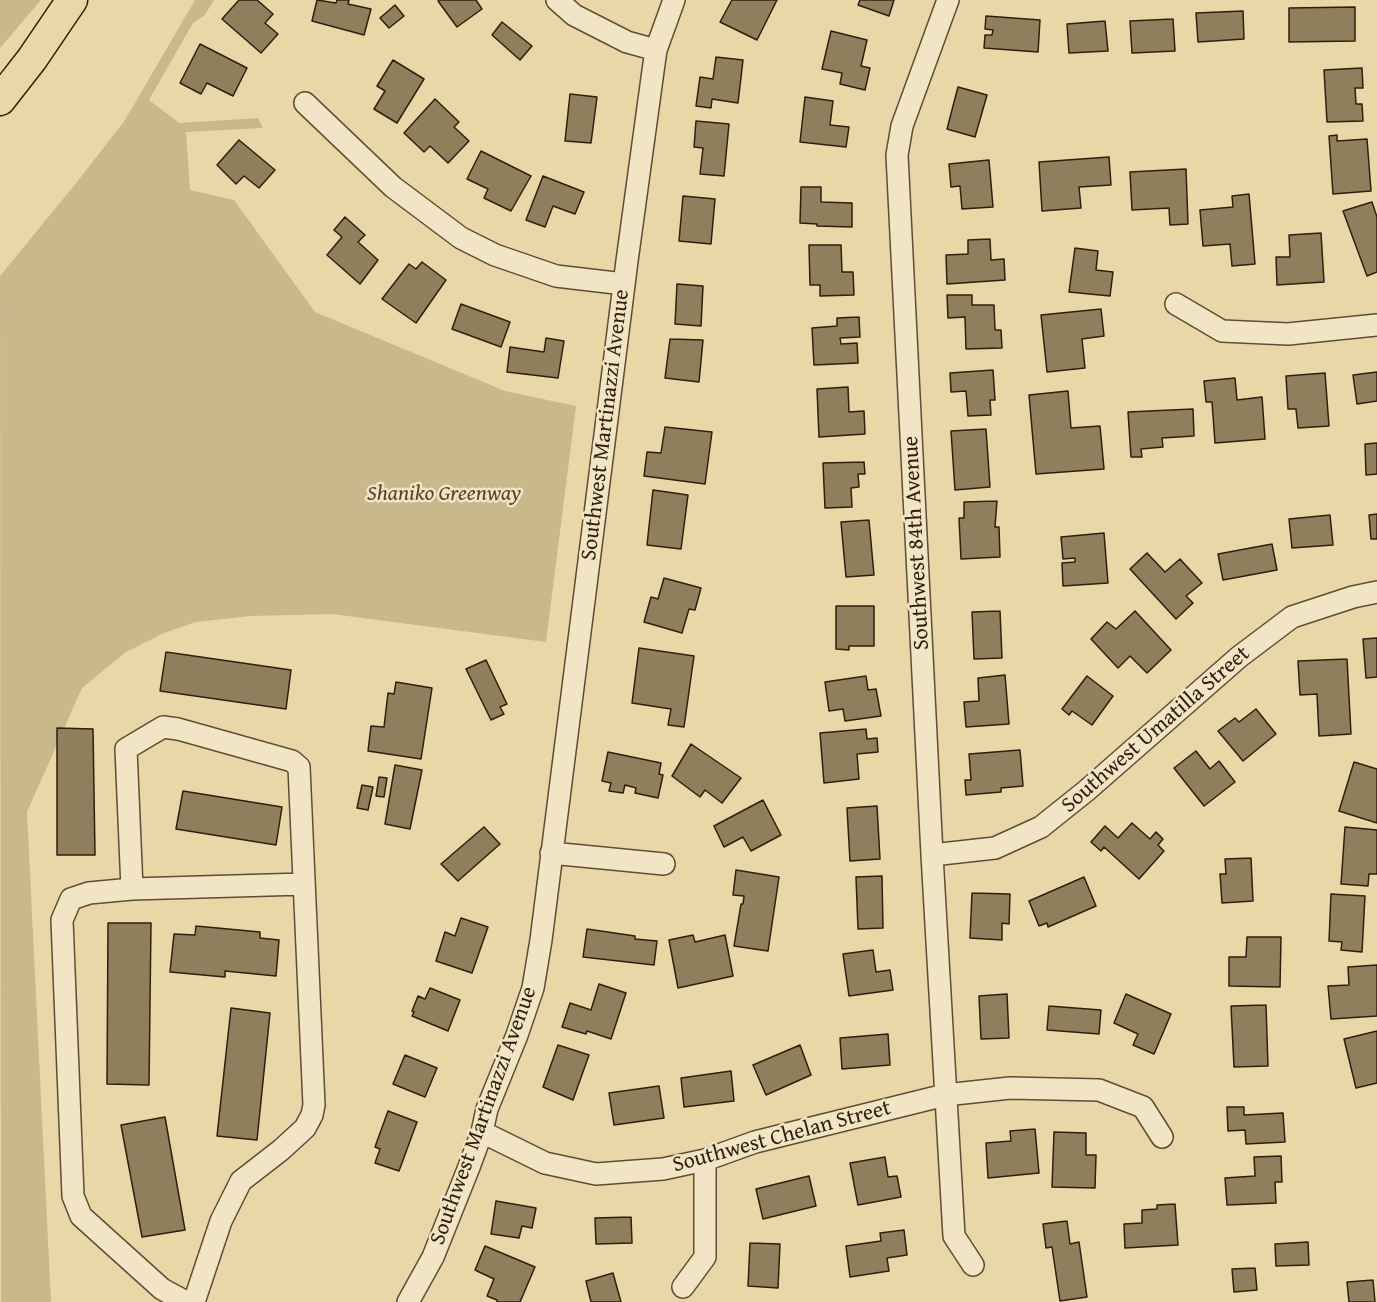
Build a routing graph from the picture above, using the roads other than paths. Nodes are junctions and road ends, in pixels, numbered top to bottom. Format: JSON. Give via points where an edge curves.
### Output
{"nodes":[{"id":1,"x":72,"y":0,"type":"edge"},
{"id":2,"x":557,"y":0,"type":"edge"},
{"id":3,"x":674,"y":0,"type":"edge"},
{"id":4,"x":948,"y":0,"type":"edge"},
{"id":5,"x":656,"y":50,"type":"junction"},
{"id":6,"x":0,"y":100,"type":"edge"},
{"id":7,"x":305,"y":103,"type":"dead end"},
{"id":8,"x":624,"y":284,"type":"junction"},
{"id":9,"x":1176,"y":304,"type":"dead end"},
{"id":10,"x":1377,"y":325,"type":"edge"},
{"id":11,"x":1377,"y":592,"type":"edge"},
{"id":12,"x":551,"y":853,"type":"junction"},
{"id":13,"x":932,"y":855,"type":"junction"},
{"id":14,"x":664,"y":864,"type":"dead end"},
{"id":15,"x":303,"y":884,"type":"junction"},
{"id":16,"x":132,"y":889,"type":"junction"},
{"id":17,"x":945,"y":1095,"type":"junction"},
{"id":18,"x":482,"y":1132,"type":"junction"},
{"id":19,"x":1162,"y":1137,"type":"dead end"},
{"id":20,"x":705,"y":1160,"type":"junction"},
{"id":21,"x":972,"y":1265,"type":"dead end"},
{"id":22,"x":683,"y":1287,"type":"dead end"},
{"id":23,"x":186,"y":1302,"type":"edge"},
{"id":24,"x":194,"y":1302,"type":"edge"},
{"id":25,"x":408,"y":1302,"type":"edge"}],
"edges":[{"from":1,"to":6,"type":"highway"},
{"from":2,"to":5,"type":"street","via":[[574,15],[627,42]]},
{"from":3,"to":5,"type":"street","name":"Southwest Martinazzi Avenue"},
{"from":4,"to":13,"type":"street","name":"Southwest 84th Avenue","via":[[902,126],[897,155]]},
{"from":5,"to":8,"type":"street","name":"Southwest Martinazzi Avenue"},
{"from":7,"to":8,"type":"street","via":[[393,187],[461,238],[495,255],[556,276]]},
{"from":8,"to":12,"type":"street","name":"Southwest Martinazzi Avenue"},
{"from":9,"to":10,"type":"street","via":[[1222,331],[1288,334]]},
{"from":11,"to":13,"type":"street","name":"Southwest Umatilla Street","via":[[1292,617],[1239,657],[1041,827],[995,848]]},
{"from":12,"to":14,"type":"street"},
{"from":12,"to":18,"type":"street","name":"Southwest Martinazzi Avenue","via":[[533,988]]},
{"from":13,"to":17,"type":"street","name":"Southwest 84th Avenue"},
{"from":15,"to":16,"type":"street"},
{"from":15,"to":16,"type":"street","via":[[299,767],[292,761],[163,727],[126,749]]},
{"from":15,"to":24,"type":"street","via":[[312,1115],[305,1128],[241,1181],[221,1221]]},
{"from":16,"to":23,"type":"street","via":[[89,893],[71,899],[62,920],[73,1196],[81,1216],[162,1289]]},
{"from":17,"to":19,"type":"street","name":"Southwest Chelan Street","via":[[1010,1088],[1099,1090],[1143,1107]]},
{"from":17,"to":20,"type":"street","name":"Southwest Chelan Street","via":[[755,1142]]},
{"from":17,"to":21,"type":"street","name":"Southwest 84th Avenue","via":[[954,1236]]},
{"from":18,"to":20,"type":"street","name":"Southwest Chelan Street","via":[[545,1163],[596,1174],[663,1169]]},
{"from":18,"to":25,"type":"street","name":"Southwest Martinazzi Avenue","via":[[433,1257]]},
{"from":20,"to":22,"type":"street","via":[[705,1257]]}]}
